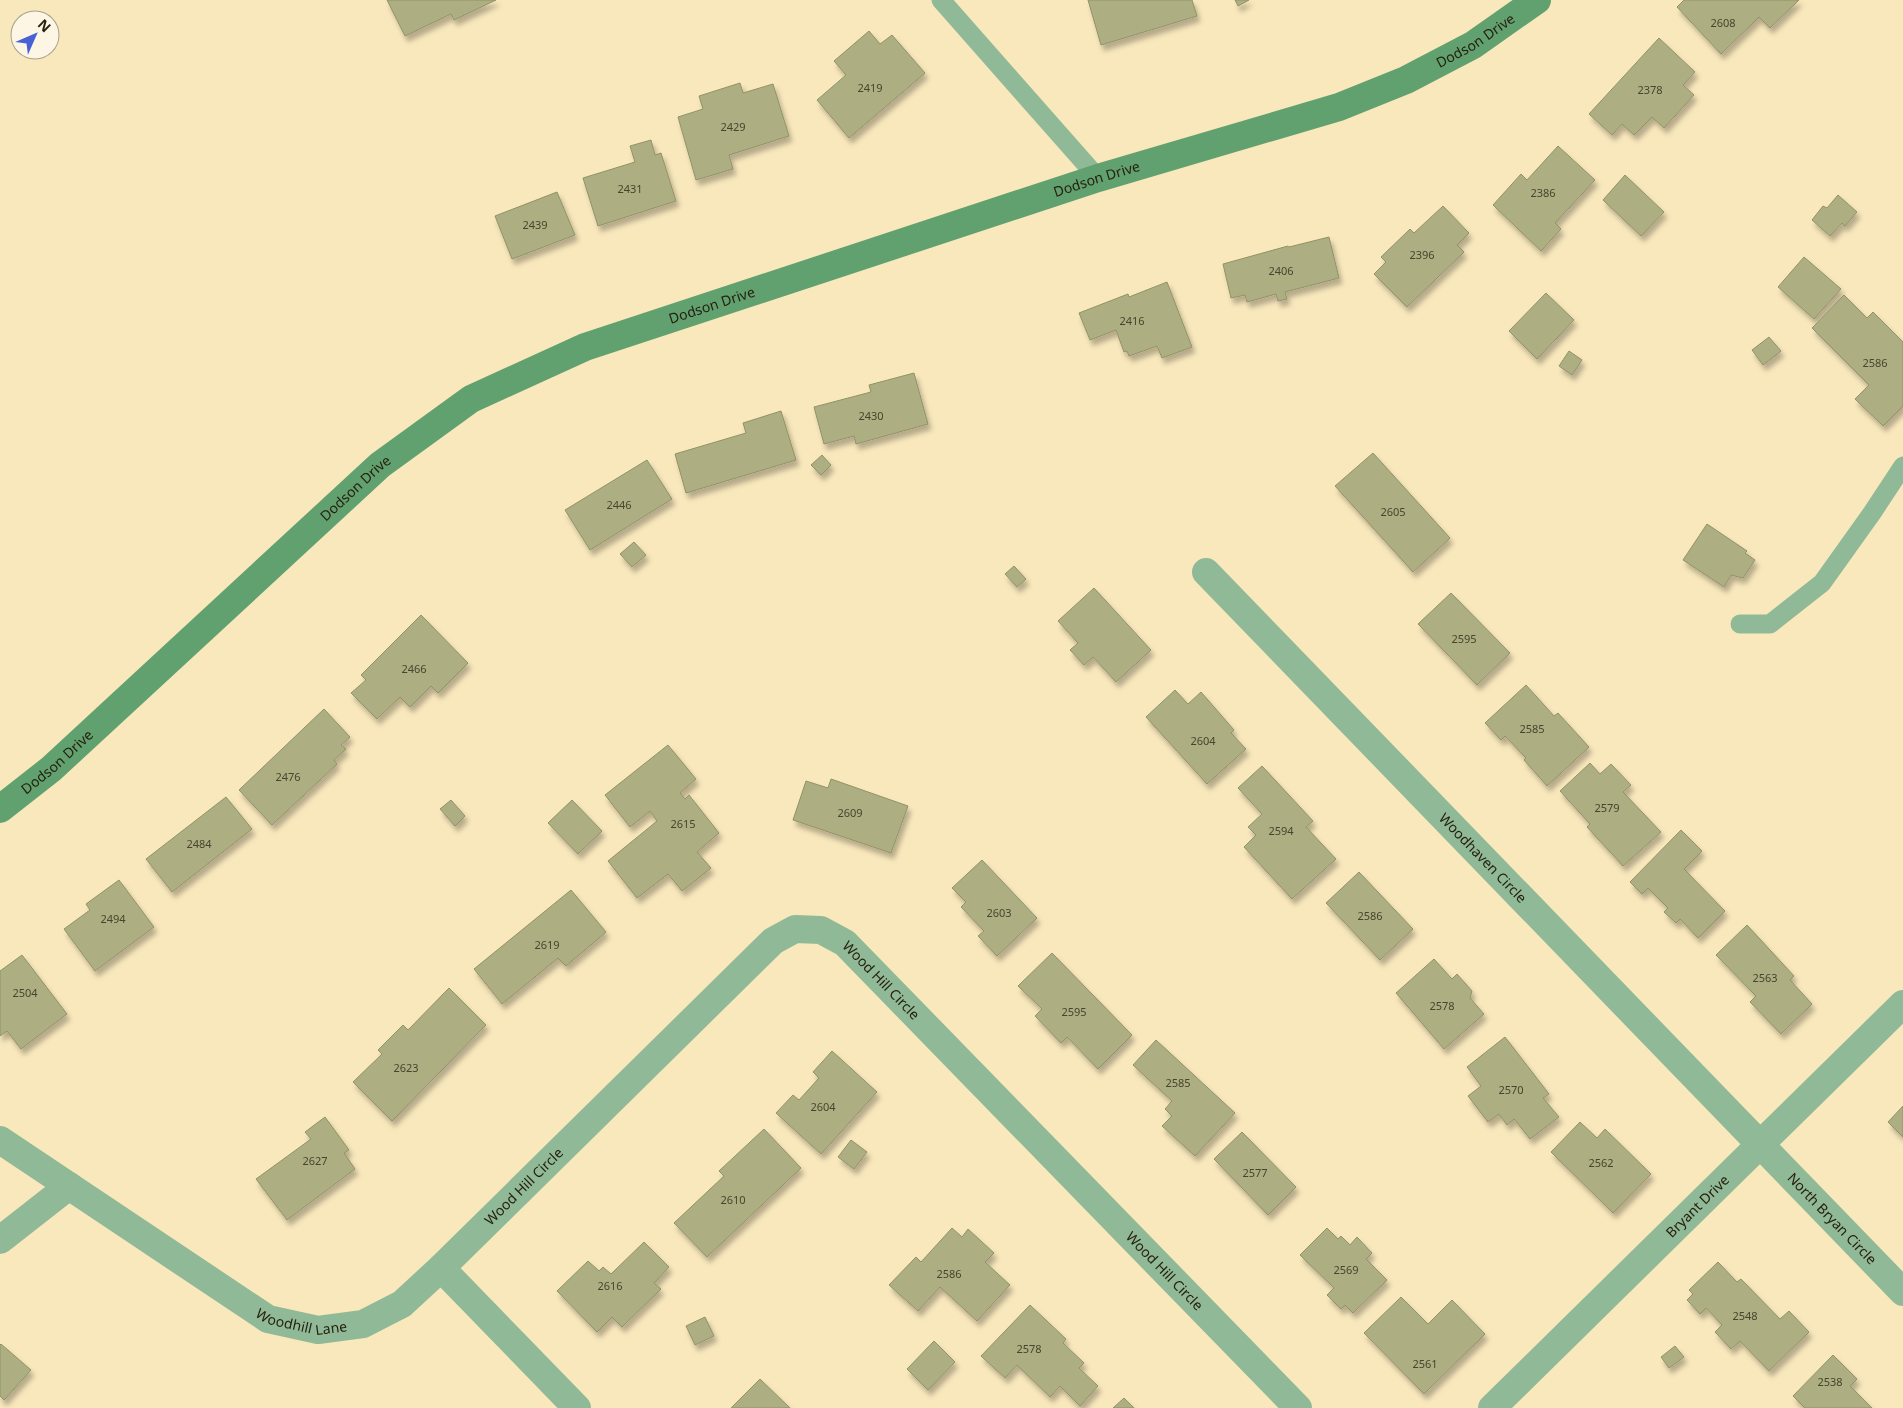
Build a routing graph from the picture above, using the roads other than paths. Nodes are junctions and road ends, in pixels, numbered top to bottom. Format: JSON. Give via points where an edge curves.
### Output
{"nodes":[{"id":1,"x":941,"y":0,"type":"edge"},
{"id":2,"x":1537,"y":0,"type":"edge"},
{"id":3,"x":1098,"y":178,"type":"junction"},
{"id":4,"x":1903,"y":466,"type":"edge"},
{"id":5,"x":1206,"y":572,"type":"dead end"},
{"id":6,"x":1740,"y":624,"type":"dead end"},
{"id":7,"x":0,"y":809,"type":"edge"},
{"id":8,"x":1903,"y":1004,"type":"edge"},
{"id":9,"x":0,"y":1140,"type":"edge"},
{"id":10,"x":1760,"y":1144,"type":"junction"},
{"id":11,"x":69,"y":1186,"type":"junction"},
{"id":12,"x":0,"y":1240,"type":"edge"},
{"id":13,"x":441,"y":1268,"type":"junction"},
{"id":14,"x":1903,"y":1292,"type":"edge"},
{"id":15,"x":577,"y":1408,"type":"edge"},
{"id":16,"x":1298,"y":1408,"type":"edge"},
{"id":17,"x":1492,"y":1408,"type":"edge"}],
"edges":[{"from":1,"to":3,"type":"lane"},
{"from":2,"to":3,"type":"street","name":"Dodson Drive","via":[[1474,45],[1406,80],[1339,106]]},
{"from":3,"to":7,"type":"street","name":"Dodson Drive","via":[[585,347],[471,399],[380,465],[51,769]]},
{"from":4,"to":6,"type":"lane","via":[[1822,583],[1770,624]]},
{"from":5,"to":10,"type":"street","name":"Woodhaven Circle"},
{"from":8,"to":10,"type":"street","name":"Bryant Drive"},
{"from":9,"to":11,"type":"street","name":"Woodhill Lane"},
{"from":10,"to":14,"type":"street","name":"North Bryan Circle"},
{"from":10,"to":17,"type":"street","name":"Bryant Drive"},
{"from":11,"to":12,"type":"street"},
{"from":11,"to":13,"type":"street","name":"Woodhill Lane","via":[[268,1319],[318,1330],[363,1324],[402,1304]]},
{"from":13,"to":15,"type":"street"},
{"from":13,"to":16,"type":"street","name":"Wood Hill Circle","via":[[773,941],[796,929],[821,930],[845,943]]}]}
